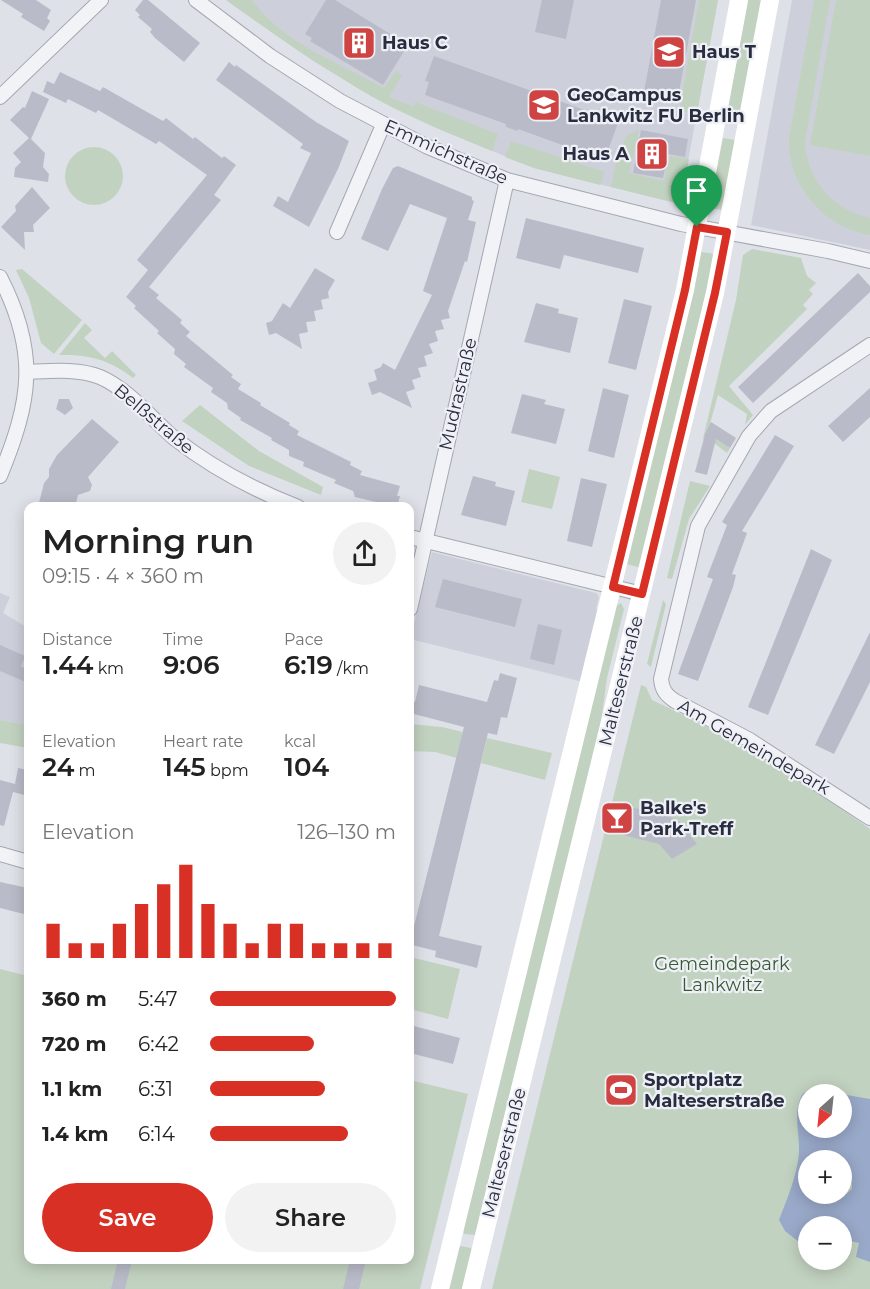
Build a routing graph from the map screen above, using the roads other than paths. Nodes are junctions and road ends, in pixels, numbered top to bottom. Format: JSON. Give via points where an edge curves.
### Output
{"nodes":[{"id":1,"x":101,"y":0,"type":"edge"},
{"id":2,"x":196,"y":0,"type":"edge"},
{"id":3,"x":739,"y":0,"type":"edge"},
{"id":4,"x":770,"y":0,"type":"edge"},
{"id":5,"x":0,"y":97,"type":"edge"},
{"id":6,"x":716,"y":124,"type":"junction"},
{"id":7,"x":382,"y":125,"type":"junction"},
{"id":8,"x":746,"y":129,"type":"junction"},
{"id":9,"x":507,"y":180,"type":"junction"},
{"id":10,"x":697,"y":227,"type":"junction"},
{"id":11,"x":337,"y":232,"type":"dead end"},
{"id":12,"x":727,"y":232,"type":"junction"},
{"id":13,"x":870,"y":261,"type":"edge"},
{"id":14,"x":0,"y":278,"type":"edge"},
{"id":15,"x":870,"y":345,"type":"edge"},
{"id":16,"x":27,"y":372,"type":"junction"},
{"id":17,"x":0,"y":476,"type":"edge"},
{"id":18,"x":286,"y":502,"type":"edge"},
{"id":19,"x":414,"y":538,"type":"edge"},
{"id":20,"x":426,"y":540,"type":"junction"},
{"id":21,"x":613,"y":587,"type":"junction"},
{"id":22,"x":414,"y":592,"type":"edge"},
{"id":23,"x":642,"y":594,"type":"junction"},
{"id":24,"x":870,"y":818,"type":"edge"},
{"id":25,"x":0,"y":854,"type":"edge"},
{"id":26,"x":24,"y":861,"type":"edge"},
{"id":27,"x":453,"y":1238,"type":"junction"},
{"id":28,"x":482,"y":1244,"type":"junction"},
{"id":29,"x":440,"y":1289,"type":"edge"},
{"id":30,"x":471,"y":1289,"type":"edge"}],
"edges":[{"from":1,"to":5,"type":"street"},
{"from":2,"to":7,"type":"street","name":"Emmichstraße","via":[[289,69]]},
{"from":3,"to":6,"type":"main road","name":"Malteserstraße"},
{"from":4,"to":8,"type":"main road","name":"Malteserstraße"},
{"from":6,"to":8,"type":"main road"},
{"from":6,"to":10,"type":"main road","name":"Malteserstraße"},
{"from":7,"to":9,"type":"street","name":"Emmichstraße"},
{"from":7,"to":11,"type":"street"},
{"from":8,"to":12,"type":"main road","name":"Malteserstraße"},
{"from":9,"to":10,"type":"street","name":"Emmichstraße"},
{"from":9,"to":20,"type":"street","name":"Mudrastraße"},
{"from":10,"to":12,"type":"street","name":"Emmichstraße"},
{"from":10,"to":21,"type":"main road","name":"Malteserstraße"},
{"from":12,"to":13,"type":"street","name":"Emmichstraße"},
{"from":12,"to":23,"type":"main road","name":"Malteserstraße"},
{"from":14,"to":16,"type":"street","via":[[19,325]]},
{"from":15,"to":24,"type":"street","name":"Am Gemeindepark","via":[[771,411],[749,436],[698,526],[661,679],[662,688],[675,701],[756,744]]},
{"from":16,"to":17,"type":"street","via":[[21,419]]},
{"from":16,"to":18,"type":"street","name":"Belßstraße","via":[[87,373],[100,377],[197,455]]},
{"from":19,"to":20,"type":"street"},
{"from":20,"to":21,"type":"street"},
{"from":20,"to":22,"type":"street","name":"Mudrastraße"},
{"from":21,"to":23,"type":"street"},
{"from":21,"to":27,"type":"main road","name":"Malteserstraße"},
{"from":23,"to":28,"type":"main road","name":"Malteserstraße"},
{"from":25,"to":26,"type":"street"},
{"from":27,"to":28,"type":"main road"},
{"from":27,"to":29,"type":"main road","name":"Malteserstraße"},
{"from":28,"to":30,"type":"main road","name":"Malteserstraße"}]}
